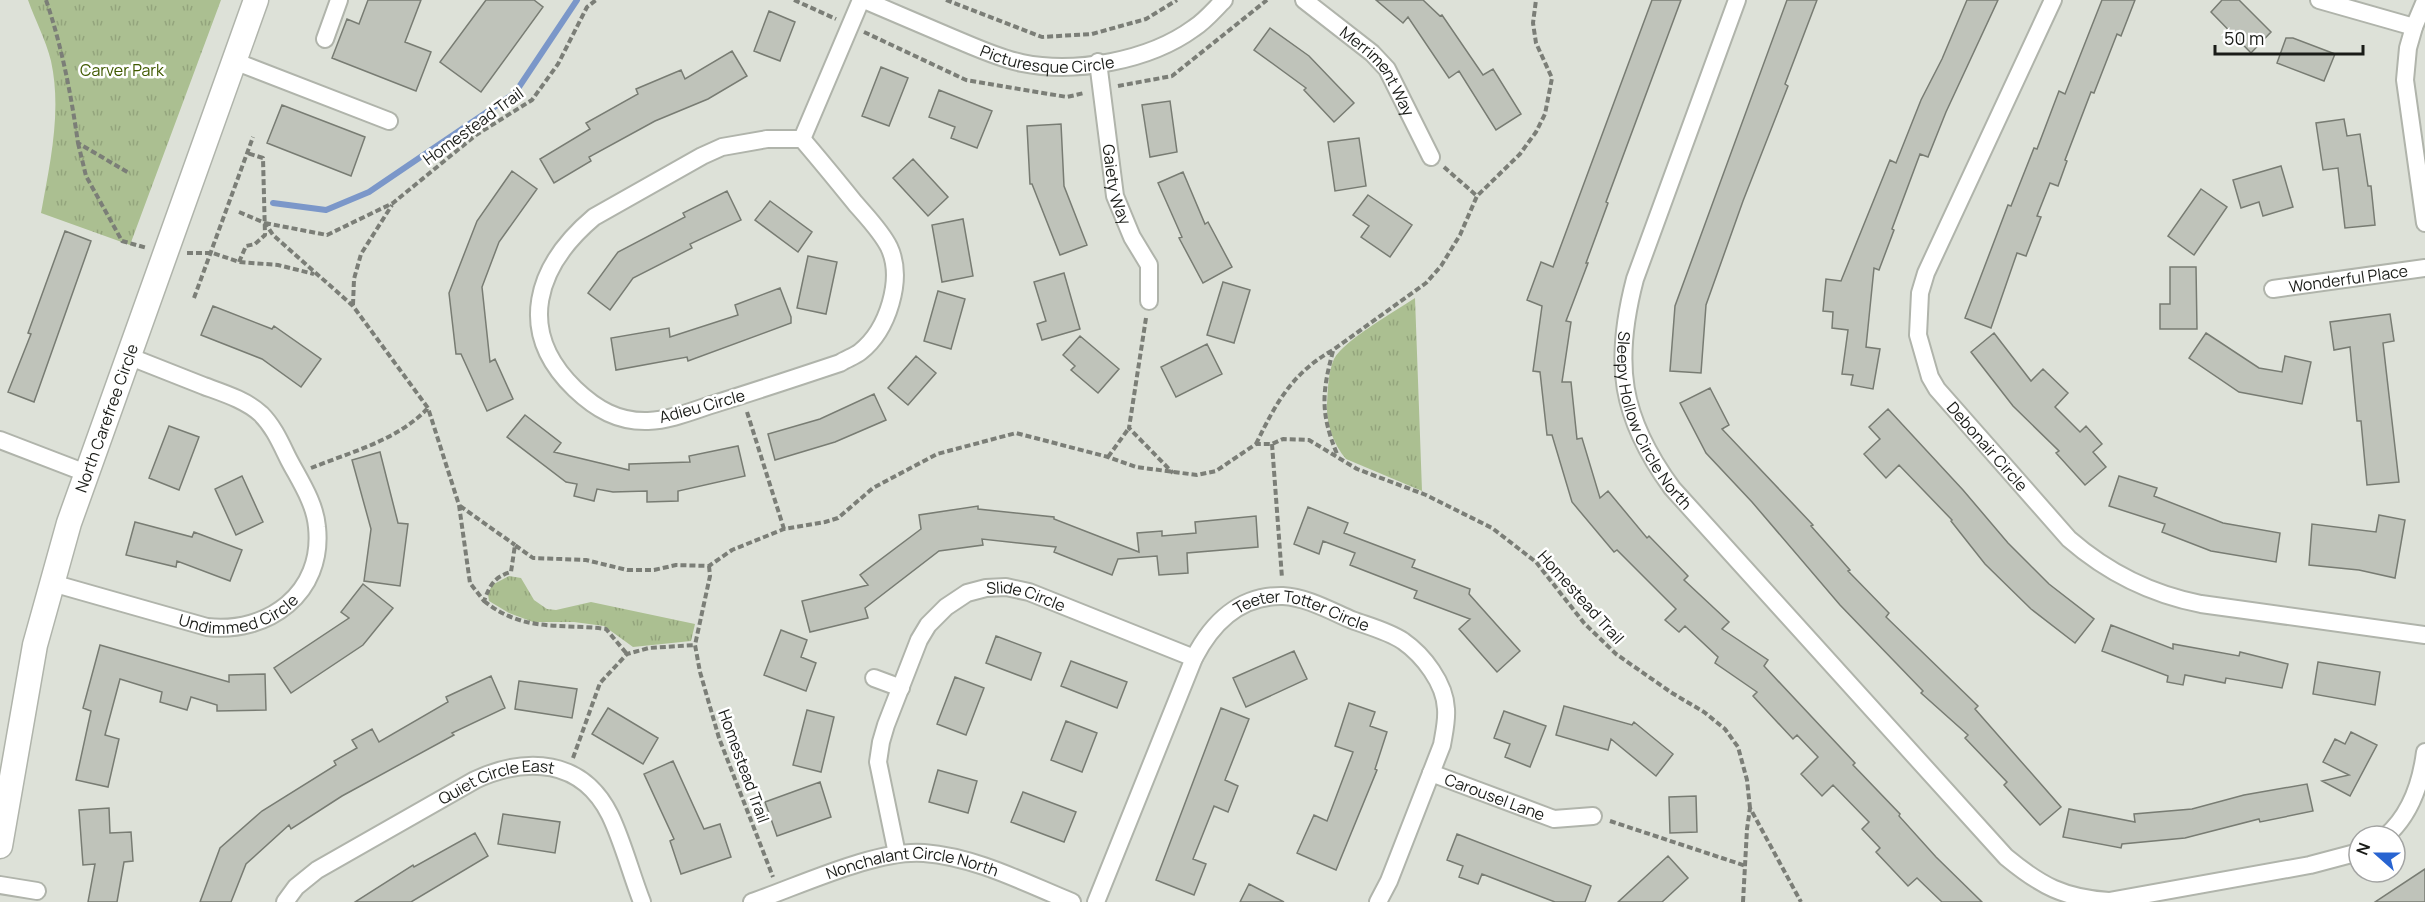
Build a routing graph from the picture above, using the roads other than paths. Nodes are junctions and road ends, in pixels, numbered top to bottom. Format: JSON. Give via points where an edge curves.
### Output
{"nodes":[{"id":1,"x":256,"y":0,"type":"edge"},
{"id":2,"x":339,"y":0,"type":"edge"},
{"id":3,"x":863,"y":0,"type":"edge"},
{"id":4,"x":1224,"y":0,"type":"edge"},
{"id":5,"x":1304,"y":0,"type":"edge"},
{"id":6,"x":1737,"y":0,"type":"edge"},
{"id":7,"x":2054,"y":0,"type":"edge"},
{"id":8,"x":2319,"y":0,"type":"edge"},
{"id":9,"x":2425,"y":1,"type":"edge"},
{"id":10,"x":2414,"y":27,"type":"junction"},
{"id":11,"x":325,"y":39,"type":"dead end"},
{"id":12,"x":234,"y":61,"type":"junction"},
{"id":13,"x":1098,"y":62,"type":"junction"},
{"id":14,"x":389,"y":121,"type":"dead end"},
{"id":15,"x":802,"y":139,"type":"junction"},
{"id":16,"x":1431,"y":157,"type":"road end"},
{"id":17,"x":2425,"y":223,"type":"edge"},
{"id":18,"x":2425,"y":268,"type":"edge"},
{"id":19,"x":2273,"y":290,"type":"dead end"},
{"id":20,"x":1149,"y":301,"type":"road end"},
{"id":21,"x":128,"y":356,"type":"junction"},
{"id":22,"x":0,"y":440,"type":"edge"},
{"id":23,"x":86,"y":473,"type":"junction"},
{"id":24,"x":52,"y":583,"type":"junction"},
{"id":25,"x":2425,"y":634,"type":"edge"},
{"id":26,"x":1194,"y":658,"type":"junction"},
{"id":27,"x":874,"y":678,"type":"dead end"},
{"id":28,"x":901,"y":687,"type":"junction"},
{"id":29,"x":2425,"y":752,"type":"edge"},
{"id":30,"x":1431,"y":773,"type":"junction"},
{"id":31,"x":1593,"y":816,"type":"road end"},
{"id":32,"x":2396,"y":824,"type":"edge"},
{"id":33,"x":0,"y":846,"type":"edge"},
{"id":34,"x":897,"y":854,"type":"junction"},
{"id":35,"x":2347,"y":855,"type":"edge"},
{"id":36,"x":0,"y":885,"type":"edge"},
{"id":37,"x":36,"y":891,"type":"dead end"},
{"id":38,"x":285,"y":902,"type":"edge"},
{"id":39,"x":642,"y":902,"type":"edge"},
{"id":40,"x":752,"y":902,"type":"edge"},
{"id":41,"x":1072,"y":902,"type":"edge"},
{"id":42,"x":1096,"y":902,"type":"edge"},
{"id":43,"x":1378,"y":902,"type":"edge"}],
"edges":[{"from":1,"to":12,"type":"main road","name":"North Carefree Circle"},
{"from":2,"to":11,"type":"street"},
{"from":3,"to":13,"type":"street","name":"Picturesque Circle","via":[[1020,63],[1072,67]]},
{"from":3,"to":15,"type":"street"},
{"from":4,"to":13,"type":"street","name":"Picturesque Circle","via":[[1194,28],[1175,39],[1128,59]]},
{"from":5,"to":16,"type":"street","name":"Merriment Way","via":[[1387,69]]},
{"from":6,"to":35,"type":"street","name":"Sleepy Hollow Circle North","via":[[1635,279],[1625,325],[1622,360],[1630,410],[1652,460],[1672,488],[2006,857],[2047,888],[2087,900],[2109,901]]},
{"from":7,"to":25,"type":"street","name":"Debonair Circle","via":[[1926,273],[1920,293],[1918,335],[1922,356],[1937,389],[2069,539],[2130,581],[2201,604]]},
{"from":8,"to":10,"type":"street"},
{"from":9,"to":10,"type":"street"},
{"from":10,"to":17,"type":"street","via":[[2405,80]]},
{"from":12,"to":14,"type":"street"},
{"from":12,"to":21,"type":"main road","name":"North Carefree Circle"},
{"from":13,"to":20,"type":"street","name":"Gaiety Way","via":[[1115,196],[1149,265]]},
{"from":15,"to":15,"type":"street","name":"Adieu Circle","via":[[889,248],[895,274],[892,295],[886,317],[873,338],[860,352],[840,363],[670,418],[626,420],[587,400],[554,367],[539,331],[539,310],[550,270],[579,230],[722,147],[767,139]]},
{"from":18,"to":19,"type":"street","name":"Wonderful Place"},
{"from":21,"to":23,"type":"main road","name":"North Carefree Circle"},
{"from":21,"to":24,"type":"street","name":"Undimmed Circle","via":[[226,394],[259,412],[271,424],[315,518],[312,568],[301,589],[268,619],[227,629],[207,627]]},
{"from":22,"to":23,"type":"street"},
{"from":23,"to":24,"type":"main road","name":"North Carefree Circle"},
{"from":24,"to":33,"type":"main road","name":"North Carefree Circle","via":[[35,645]]},
{"from":26,"to":28,"type":"street","name":"Slide Circle","via":[[1029,592],[986,588],[967,593],[928,625]]},
{"from":26,"to":30,"type":"street","name":"Teeter Totter Circle","via":[[1217,622],[1244,604],[1283,596],[1308,602],[1402,640],[1432,672],[1446,706],[1442,745]]},
{"from":26,"to":42,"type":"street","name":"Teeter Totter Circle"},
{"from":27,"to":28,"type":"street"},
{"from":28,"to":34,"type":"street","name":"Slide Circle","via":[[878,762]]},
{"from":29,"to":32,"type":"street","via":[[2414,797]]},
{"from":30,"to":31,"type":"street","name":"Carousel Lane","via":[[1554,819]]},
{"from":30,"to":43,"type":"street","name":"Teeter Totter Circle"},
{"from":34,"to":40,"type":"street","name":"Nonchalant Circle North"},
{"from":34,"to":41,"type":"street","name":"Nonchalant Circle North","via":[[922,852],[973,862]]},
{"from":36,"to":37,"type":"street"},
{"from":38,"to":39,"type":"street","name":"Quiet Circle East","via":[[317,870],[494,772],[531,765],[568,772],[585,783],[610,815]]}]}
